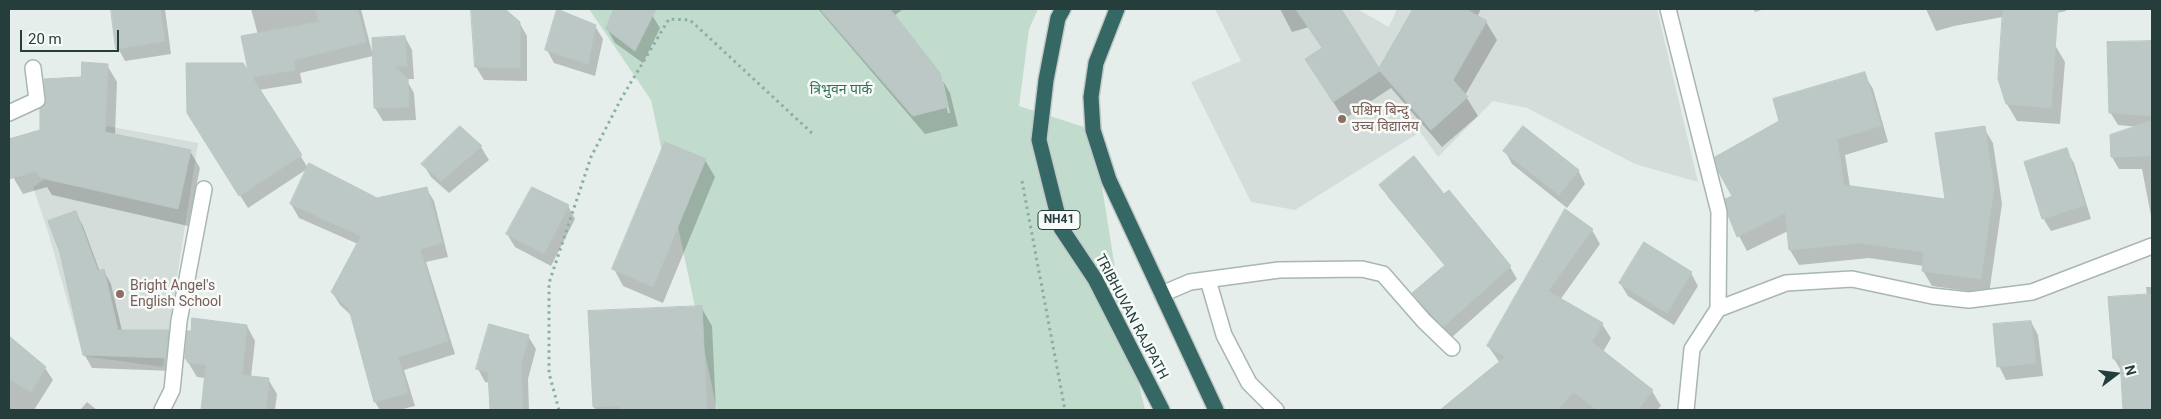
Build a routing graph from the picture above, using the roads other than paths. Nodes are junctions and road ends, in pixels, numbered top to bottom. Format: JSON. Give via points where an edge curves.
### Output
{"nodes":[{"id":1,"x":1064,"y":9,"type":"edge"},
{"id":2,"x":1117,"y":9,"type":"edge"},
{"id":3,"x":1668,"y":9,"type":"edge"},
{"id":4,"x":33,"y":68,"type":"dead end"},
{"id":5,"x":9,"y":114,"type":"edge"},
{"id":6,"x":204,"y":189,"type":"dead end"},
{"id":7,"x":2152,"y":246,"type":"edge"},
{"id":8,"x":1208,"y":280,"type":"junction"},
{"id":9,"x":1162,"y":294,"type":"junction"},
{"id":10,"x":1718,"y":309,"type":"junction"},
{"id":11,"x":1452,"y":348,"type":"dead end"},
{"id":12,"x":162,"y":410,"type":"edge"},
{"id":13,"x":1162,"y":410,"type":"edge"},
{"id":14,"x":1216,"y":410,"type":"edge"},
{"id":15,"x":1276,"y":410,"type":"edge"},
{"id":16,"x":1686,"y":410,"type":"edge"}],
"edges":[{"from":1,"to":13,"type":"highway","name":"TRIBHUVAN RAJPATH","number":"NH41","via":[[1058,18],[1046,80],[1039,140],[1061,228],[1095,279]]},
{"from":2,"to":9,"type":"highway","via":[[1096,63],[1093,130],[1109,180]]},
{"from":3,"to":10,"type":"street","via":[[1719,212]]},
{"from":4,"to":5,"type":"street","via":[[37,100]]},
{"from":6,"to":12,"type":"street","via":[[179,321],[172,390]]},
{"from":7,"to":10,"type":"street","via":[[2032,292],[1969,300],[1852,280],[1786,283]]},
{"from":8,"to":9,"type":"street","via":[[1190,282]]},
{"from":8,"to":11,"type":"street","via":[[1279,270],[1362,269],[1383,274]]},
{"from":8,"to":15,"type":"street","via":[[1224,335],[1248,383]]},
{"from":9,"to":14,"type":"highway"},
{"from":10,"to":16,"type":"street","via":[[1692,349]]}]}
